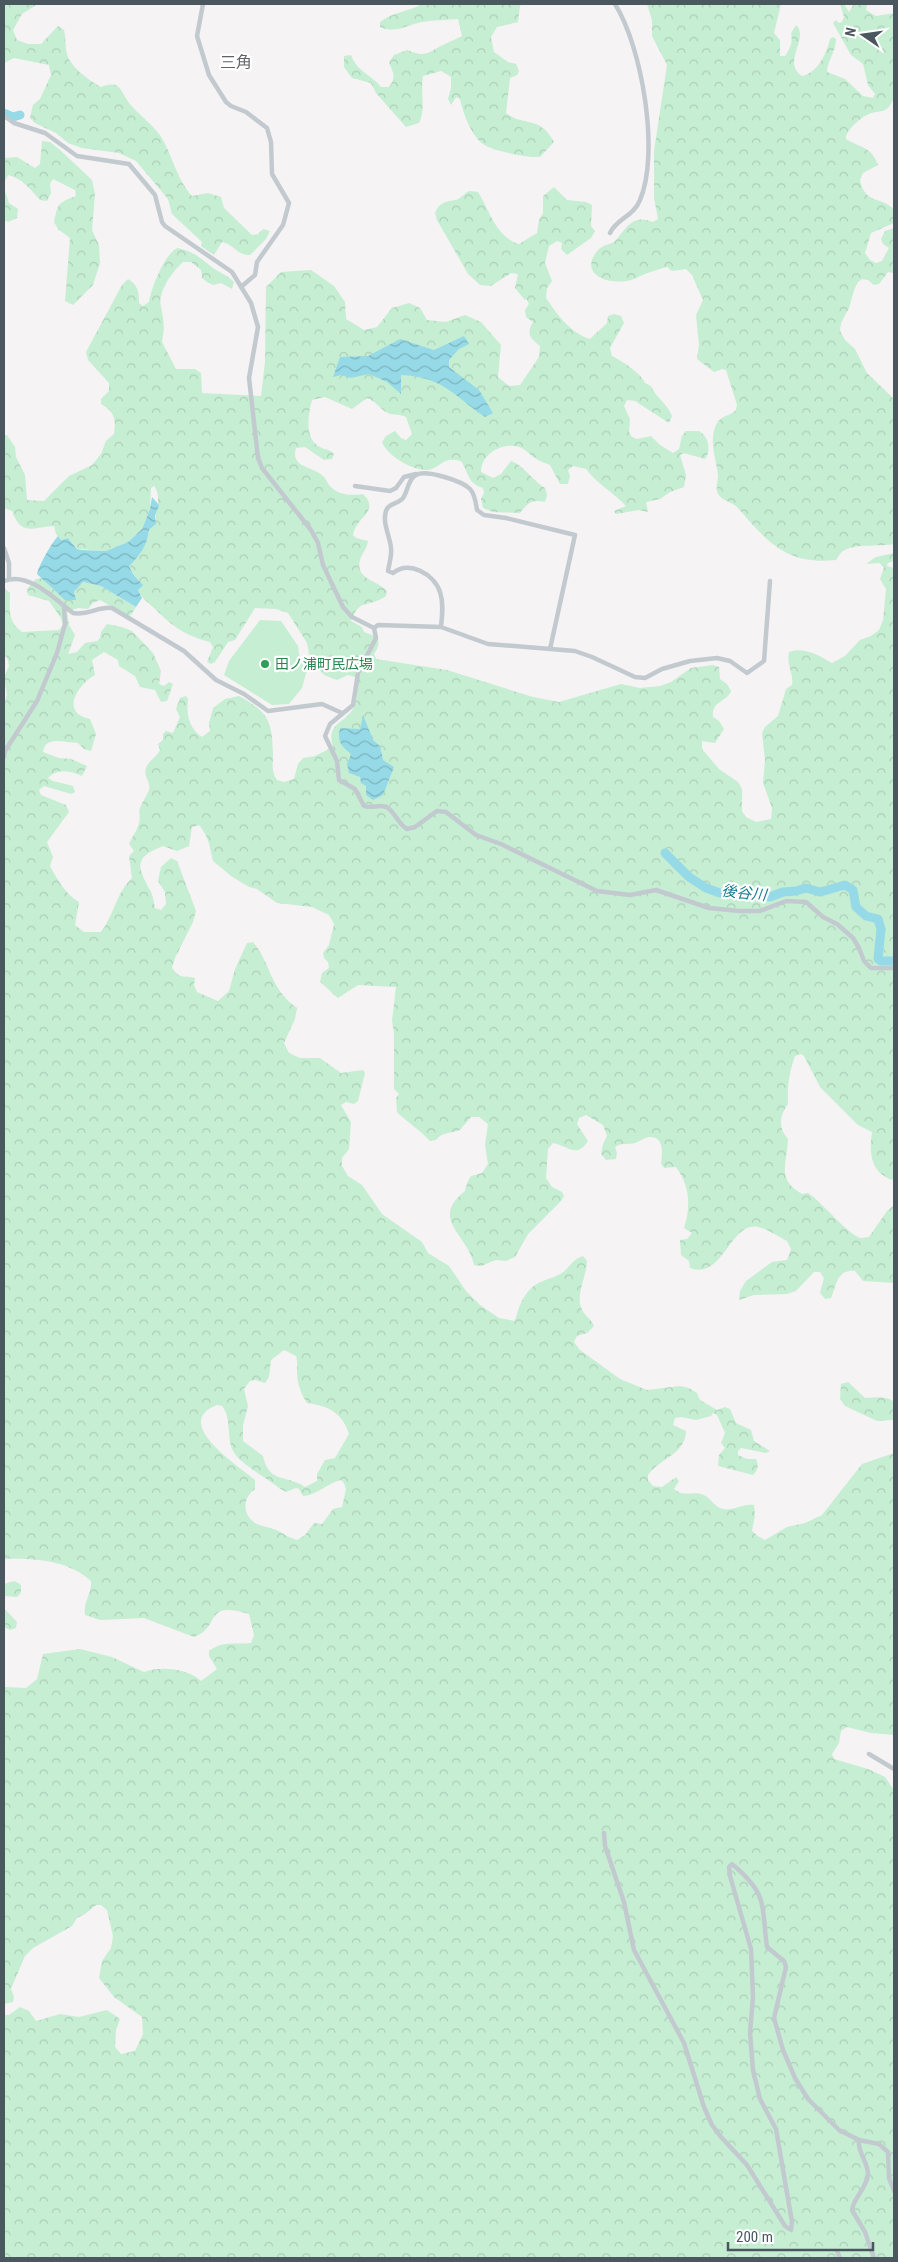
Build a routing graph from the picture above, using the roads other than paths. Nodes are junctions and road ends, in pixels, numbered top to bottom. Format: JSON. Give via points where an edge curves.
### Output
{"nodes":[{"id":1,"x":203,"y":4,"type":"edge"},
{"id":2,"x":616,"y":4,"type":"edge"},
{"id":3,"x":4,"y":116,"type":"edge"},
{"id":4,"x":610,"y":233,"type":"dead end"},
{"id":5,"x":242,"y":287,"type":"junction"},
{"id":6,"x":416,"y":474,"type":"junction"},
{"id":7,"x":355,"y":486,"type":"dead end"},
{"id":8,"x":4,"y":548,"type":"edge"},
{"id":9,"x":9,"y":578,"type":"junction"},
{"id":10,"x":4,"y":581,"type":"edge"},
{"id":11,"x":770,"y":581,"type":"dead end"},
{"id":12,"x":64,"y":607,"type":"junction"},
{"id":13,"x":374,"y":628,"type":"junction"},
{"id":14,"x":441,"y":628,"type":"junction"},
{"id":15,"x":550,"y":649,"type":"junction"},
{"id":16,"x":342,"y":713,"type":"junction"},
{"id":17,"x":4,"y":757,"type":"edge"},
{"id":18,"x":894,"y":968,"type":"edge"},
{"id":19,"x":869,"y":1754,"type":"dead end"},
{"id":20,"x":894,"y":1768,"type":"edge"},
{"id":21,"x":604,"y":1833,"type":"dead end"},
{"id":22,"x":859,"y":2140,"type":"junction"},
{"id":23,"x":894,"y":2191,"type":"edge"},
{"id":24,"x":837,"y":2251,"type":"dead end"},
{"id":25,"x":840,"y":2258,"type":"edge"},
{"id":26,"x":874,"y":2258,"type":"edge"}],
"edges":[{"from":1,"to":5,"type":"street","via":[[197,36],[209,75],[226,102],[246,112],[266,128],[272,150],[272,174],[289,203],[283,225],[258,258],[255,275]]},
{"from":2,"to":4,"type":"street","via":[[638,65],[646,102],[649,144],[640,201],[635,210]]},
{"from":3,"to":5,"type":"street","via":[[14,123],[45,133],[77,156],[129,164],[155,194],[165,226],[232,272]]},
{"from":5,"to":13,"type":"street","via":[[258,327],[249,378],[262,468],[311,530],[323,565],[344,607],[352,617]]},
{"from":6,"to":7,"type":"street","via":[[404,477],[390,491]]},
{"from":6,"to":14,"type":"street","via":[[403,499],[386,511],[391,548],[388,571],[416,569],[430,578],[440,592]]},
{"from":6,"to":15,"type":"street","via":[[460,482],[474,494],[477,510],[484,515],[575,535]]},
{"from":8,"to":9,"type":"street","via":[[9,562]]},
{"from":9,"to":10,"type":"street"},
{"from":9,"to":12,"type":"street","via":[[26,579]]},
{"from":11,"to":15,"type":"street","via":[[764,661],[747,673],[730,661],[717,658],[690,661],[645,678],[635,677],[584,653]]},
{"from":12,"to":16,"type":"street","via":[[79,615],[112,608],[184,652],[216,680],[268,711],[322,704]]},
{"from":12,"to":17,"type":"street","via":[[65,624],[57,653],[37,701]]},
{"from":13,"to":14,"type":"street","via":[[378,625]]},
{"from":13,"to":16,"type":"street","via":[[376,638],[358,672],[353,705]]},
{"from":14,"to":15,"type":"street","via":[[488,644]]},
{"from":16,"to":18,"type":"street","via":[[330,724],[325,736],[337,761],[339,780],[355,789],[364,806],[385,806],[407,829],[437,811],[446,812],[476,835],[606,893],[630,895],[656,890],[709,908],[739,911],[760,911],[786,901],[806,902],[853,938],[871,968]]},
{"from":19,"to":20,"type":"street"},
{"from":21,"to":22,"type":"street","via":[[638,1961],[679,2032],[712,2125],[748,2165],[785,2226],[792,2230],[781,2148],[776,2129],[760,2099],[753,2070],[751,1949],[730,1876],[732,1864],[759,1893],[764,1908],[767,1947],[784,1961],[786,1967],[774,2018],[795,2078],[808,2100],[839,2130]]},
{"from":22,"to":23,"type":"street","via":[[879,2144],[888,2152],[889,2178]]},
{"from":22,"to":26,"type":"street","via":[[868,2176],[852,2210],[865,2232]]},
{"from":24,"to":25,"type":"street"}]}
